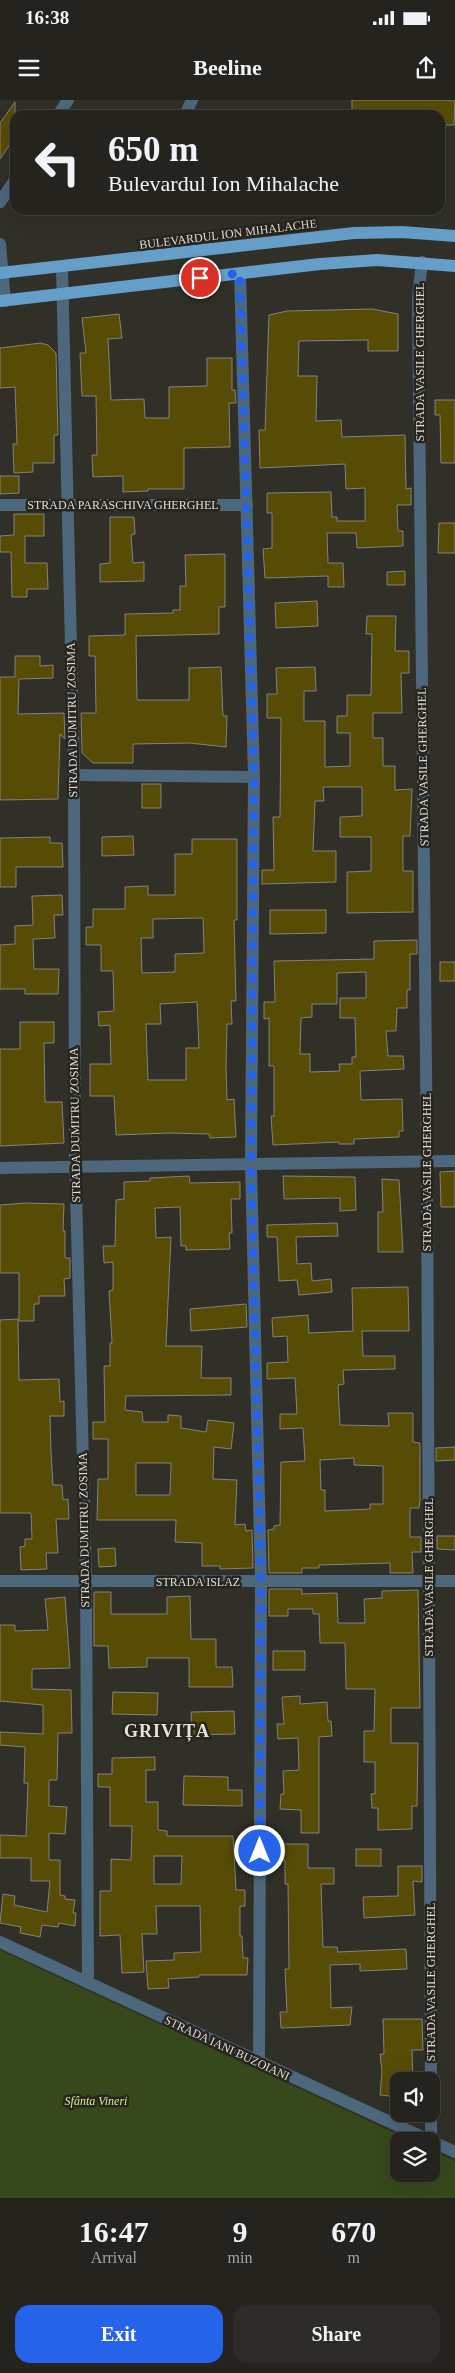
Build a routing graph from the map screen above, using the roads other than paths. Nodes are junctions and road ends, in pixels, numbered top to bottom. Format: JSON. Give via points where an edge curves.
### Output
{"nodes":[{"id":1,"x":10,"y":187,"type":"edge"},
{"id":2,"x":0,"y":202,"type":"edge"},
{"id":3,"x":455,"y":236,"type":"edge"},
{"id":4,"x":0,"y":244,"type":"edge"},
{"id":5,"x":422,"y":262,"type":"junction"},
{"id":6,"x":455,"y":266,"type":"edge"},
{"id":7,"x":62,"y":267,"type":"junction"},
{"id":8,"x":2,"y":273,"type":"edge"},
{"id":9,"x":240,"y":273,"type":"junction"},
{"id":10,"x":64,"y":294,"type":"junction"},
{"id":11,"x":3,"y":301,"type":"edge"},
{"id":12,"x":0,"y":504,"type":"edge"},
{"id":13,"x":67,"y":505,"type":"junction"},
{"id":14,"x":247,"y":506,"type":"junction"},
{"id":15,"x":74,"y":775,"type":"junction"},
{"id":16,"x":254,"y":777,"type":"junction"},
{"id":17,"x":455,"y":1161,"type":"edge"},
{"id":18,"x":427,"y":1162,"type":"junction"},
{"id":19,"x":251,"y":1164,"type":"junction"},
{"id":20,"x":0,"y":1168,"type":"edge"},
{"id":21,"x":75,"y":1168,"type":"junction"},
{"id":22,"x":0,"y":1581,"type":"edge"},
{"id":23,"x":86,"y":1581,"type":"junction"},
{"id":24,"x":455,"y":1581,"type":"edge"},
{"id":25,"x":261,"y":1582,"type":"junction"},
{"id":26,"x":429,"y":1582,"type":"junction"},
{"id":27,"x":0,"y":1942,"type":"edge"},
{"id":28,"x":88,"y":1984,"type":"junction"},
{"id":29,"x":259,"y":2062,"type":"junction"},
{"id":30,"x":431,"y":2072,"type":"edge"},
{"id":31,"x":411,"y":2132,"type":"edge"},
{"id":32,"x":440,"y":2145,"type":"edge"},
{"id":33,"x":455,"y":2152,"type":"edge"}],
"edges":[{"from":1,"to":2,"type":"street"},
{"from":3,"to":7,"type":"main road","name":"BULEVARDUL ION MIHALACHE","via":[[402,232],[354,234]]},
{"from":4,"to":8,"type":"street"},
{"from":5,"to":6,"type":"main road"},
{"from":5,"to":9,"type":"main road","via":[[339,262]]},
{"from":5,"to":18,"type":"street","name":"STRADA VASILE GHERGHEL","via":[[418,297]]},
{"from":7,"to":8,"type":"main road","name":"BULEVARDUL ION MIHALACHE"},
{"from":7,"to":10,"type":"street","name":"STRADA DUMITRU ZOSIMA"},
{"from":8,"to":11,"type":"street"},
{"from":9,"to":10,"type":"main road"},
{"from":9,"to":14,"type":"street"},
{"from":10,"to":11,"type":"main road"},
{"from":10,"to":13,"type":"street","name":"STRADA DUMITRU ZOSIMA"},
{"from":12,"to":13,"type":"street","name":"STRADA PARASCHIVA GHERGHEL"},
{"from":13,"to":14,"type":"street","name":"STRADA PARASCHIVA GHERGHEL"},
{"from":13,"to":15,"type":"street","name":"STRADA DUMITRU ZOSIMA"},
{"from":14,"to":16,"type":"street"},
{"from":15,"to":16,"type":"street"},
{"from":15,"to":21,"type":"street","name":"STRADA DUMITRU ZOSIMA"},
{"from":16,"to":19,"type":"street"},
{"from":17,"to":18,"type":"street"},
{"from":18,"to":19,"type":"street"},
{"from":18,"to":26,"type":"street","name":"STRADA VASILE GHERGHEL"},
{"from":19,"to":21,"type":"street"},
{"from":19,"to":25,"type":"street"},
{"from":20,"to":21,"type":"street"},
{"from":21,"to":23,"type":"street","name":"STRADA DUMITRU ZOSIMA"},
{"from":22,"to":23,"type":"street","name":"STRADA ISLAZ"},
{"from":23,"to":25,"type":"street","name":"STRADA ISLAZ"},
{"from":23,"to":28,"type":"street","name":"STRADA DUMITRU ZOSIMA"},
{"from":24,"to":26,"type":"street","name":"STRADA ISLAZ"},
{"from":25,"to":26,"type":"street","name":"STRADA ISLAZ"},
{"from":25,"to":29,"type":"street"},
{"from":26,"to":30,"type":"street","name":"STRADA VASILE GHERGHEL"},
{"from":27,"to":28,"type":"street","name":"STRADA IANI BUZOIANI"},
{"from":28,"to":29,"type":"street","name":"STRADA IANI BUZOIANI"},
{"from":29,"to":31,"type":"street","name":"STRADA IANI BUZOIANI"},
{"from":32,"to":33,"type":"street","name":"STRADA IANI BUZOIANI"}]}
